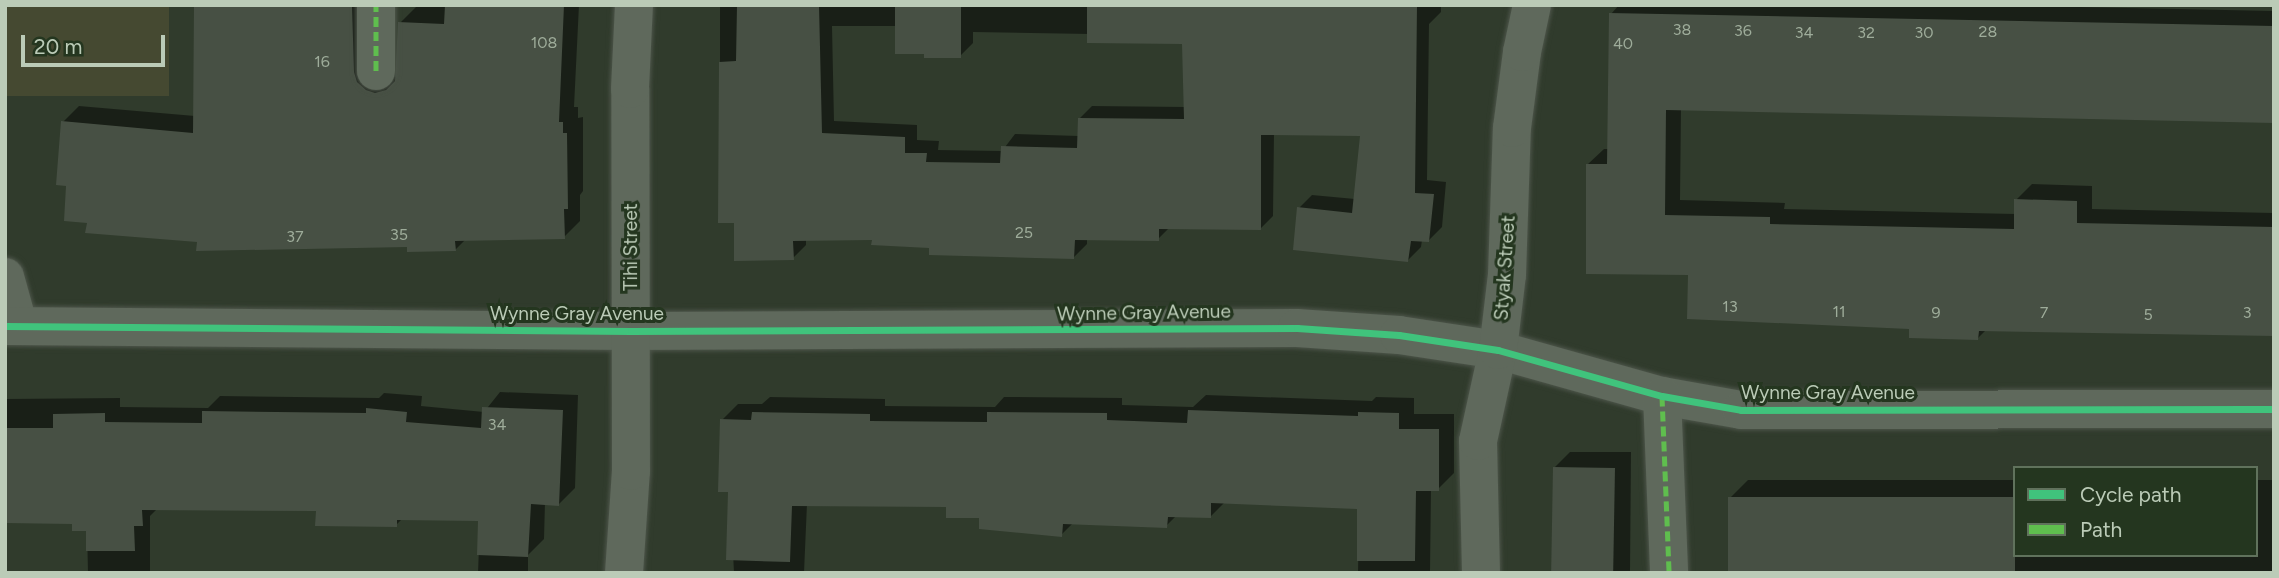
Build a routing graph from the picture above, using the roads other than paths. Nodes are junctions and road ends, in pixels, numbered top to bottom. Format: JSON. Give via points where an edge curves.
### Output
{"nodes":[{"id":1,"x":376,"y":5,"type":"edge"},
{"id":2,"x":634,"y":5,"type":"edge"},
{"id":3,"x":1532,"y":5,"type":"edge"},
{"id":4,"x":376,"y":71,"type":"dead end"},
{"id":5,"x":5,"y":277,"type":"edge"},
{"id":6,"x":12,"y":325,"type":"edge"},
{"id":7,"x":631,"y":331,"type":"junction"},
{"id":8,"x":1498,"y":350,"type":"junction"},
{"id":9,"x":1662,"y":396,"type":"junction"},
{"id":10,"x":2274,"y":409,"type":"edge"},
{"id":11,"x":624,"y":573,"type":"edge"},
{"id":12,"x":1481,"y":573,"type":"edge"},
{"id":13,"x":1669,"y":573,"type":"edge"}],
"edges":[{"from":1,"to":4,"type":"street"},
{"from":2,"to":7,"type":"street","name":"Tihi Street"},
{"from":3,"to":8,"type":"street","name":"Styak Street","via":[[1512,128],[1507,275]]},
{"from":5,"to":6,"type":"street"},
{"from":6,"to":7,"type":"street","name":"Wynne Gray Avenue"},
{"from":7,"to":8,"type":"street","name":"Wynne Gray Avenue","via":[[1297,328],[1399,335]]},
{"from":7,"to":11,"type":"street","name":"Tihi Street","via":[[631,471]]},
{"from":8,"to":9,"type":"street","name":"Wynne Gray Avenue"},
{"from":8,"to":12,"type":"street","name":"Styak Street","via":[[1478,441]]},
{"from":9,"to":10,"type":"street","name":"Wynne Gray Avenue","via":[[1741,410]]},
{"from":9,"to":13,"type":"street"}]}
